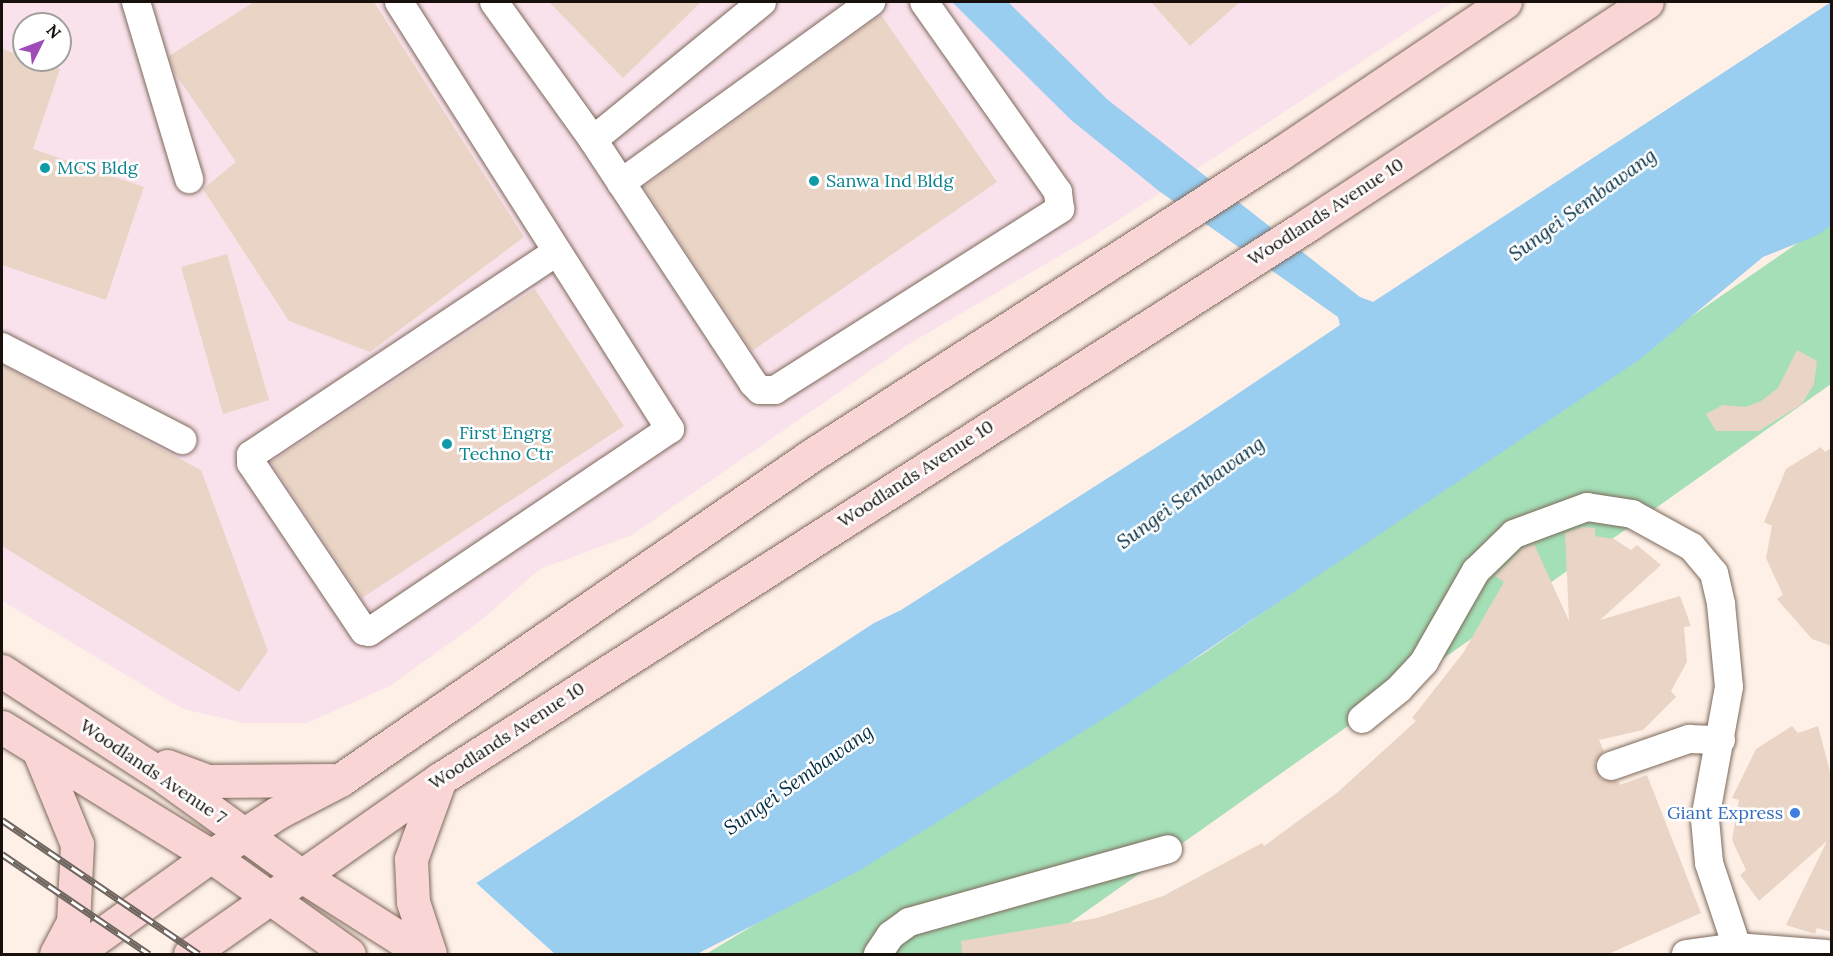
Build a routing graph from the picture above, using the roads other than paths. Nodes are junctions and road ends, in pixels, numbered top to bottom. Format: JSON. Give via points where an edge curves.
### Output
{"nodes":[{"id":1,"x":136,"y":2,"type":"edge"},
{"id":2,"x":399,"y":2,"type":"edge"},
{"id":3,"x":494,"y":2,"type":"edge"},
{"id":4,"x":762,"y":2,"type":"edge"},
{"id":5,"x":871,"y":2,"type":"edge"},
{"id":6,"x":924,"y":2,"type":"edge"},
{"id":7,"x":1505,"y":2,"type":"edge"},
{"id":8,"x":1647,"y":2,"type":"edge"},
{"id":9,"x":593,"y":140,"type":"junction"},
{"id":10,"x":189,"y":179,"type":"dead end"},
{"id":11,"x":621,"y":183,"type":"junction"},
{"id":12,"x":556,"y":252,"type":"junction"},
{"id":13,"x":2,"y":347,"type":"edge"},
{"id":14,"x":182,"y":440,"type":"dead end"},
{"id":15,"x":2,"y":671,"type":"edge"},
{"id":16,"x":1362,"y":719,"type":"dead end"},
{"id":17,"x":2,"y":727,"type":"edge"},
{"id":18,"x":1721,"y":740,"type":"junction"},
{"id":19,"x":125,"y":751,"type":"junction"},
{"id":20,"x":40,"y":754,"type":"junction"},
{"id":21,"x":1611,"y":766,"type":"dead end"},
{"id":22,"x":440,"y":779,"type":"junction"},
{"id":23,"x":340,"y":780,"type":"junction"},
{"id":24,"x":244,"y":835,"type":"junction"},
{"id":25,"x":1168,"y":849,"type":"dead end"},
{"id":26,"x":211,"y":856,"type":"junction"},
{"id":27,"x":302,"y":876,"type":"junction"},
{"id":28,"x":270,"y":899,"type":"junction"},
{"id":29,"x":1737,"y":947,"type":"junction"},
{"id":30,"x":56,"y":954,"type":"edge"},
{"id":31,"x":74,"y":954,"type":"edge"},
{"id":32,"x":190,"y":954,"type":"edge"},
{"id":33,"x":349,"y":954,"type":"edge"},
{"id":34,"x":425,"y":954,"type":"edge"},
{"id":35,"x":430,"y":954,"type":"edge"},
{"id":36,"x":878,"y":954,"type":"edge"},
{"id":37,"x":1686,"y":954,"type":"edge"},
{"id":38,"x":1826,"y":954,"type":"edge"}],
"edges":[{"from":1,"to":10,"type":"lane"},
{"from":2,"to":12,"type":"lane"},
{"from":3,"to":9,"type":"lane"},
{"from":4,"to":9,"type":"lane"},
{"from":5,"to":11,"type":"lane"},
{"from":6,"to":11,"type":"lane","via":[[1058,192],[1060,209],[775,390],[760,390],[753,383]]},
{"from":7,"to":23,"type":"main road","via":[[1281,153],[812,454]]},
{"from":8,"to":22,"type":"main road","name":"Woodlands Avenue 10","via":[[1309,224]]},
{"from":9,"to":11,"type":"lane"},
{"from":12,"to":12,"type":"lane","via":[[251,454],[251,463],[364,631],[369,632],[670,429]]},
{"from":13,"to":14,"type":"lane"},
{"from":15,"to":19,"type":"main road","name":"Woodlands Avenue 7"},
{"from":16,"to":18,"type":"lane","via":[[1424,662],[1476,571],[1514,534],[1587,507],[1632,514],[1692,547],[1714,573],[1729,687]]},
{"from":17,"to":20,"type":"main road","name":"Woodlands Avenue 7"},
{"from":18,"to":21,"type":"lane","via":[[1689,739]]},
{"from":18,"to":29,"type":"lane","via":[[1705,819],[1709,863]]},
{"from":19,"to":23,"type":"main road","via":[[208,781]]},
{"from":19,"to":24,"type":"main road","name":"Woodlands Avenue 7"},
{"from":20,"to":26,"type":"main road","name":"Woodlands Avenue 7"},
{"from":20,"to":30,"type":"main road","via":[[77,844],[73,922]]},
{"from":22,"to":27,"type":"main road","name":"Woodlands Avenue 10"},
{"from":22,"to":35,"type":"main road","via":[[411,860],[413,902]]},
{"from":23,"to":24,"type":"main road"},
{"from":24,"to":26,"type":"main road"},
{"from":24,"to":27,"type":"main road","name":"Woodlands Avenue 7"},
{"from":25,"to":36,"type":"lane","via":[[909,922],[891,935]]},
{"from":26,"to":28,"type":"main road","name":"Woodlands Avenue 7"},
{"from":26,"to":31,"type":"main road"},
{"from":27,"to":28,"type":"main road","name":"Woodlands Avenue 10"},
{"from":27,"to":34,"type":"main road","name":"Woodlands Avenue 7"},
{"from":28,"to":32,"type":"main road","name":"Woodlands Avenue 10"},
{"from":28,"to":33,"type":"main road","name":"Woodlands Avenue 7"},
{"from":29,"to":37,"type":"lane"},
{"from":29,"to":38,"type":"lane"}]}
